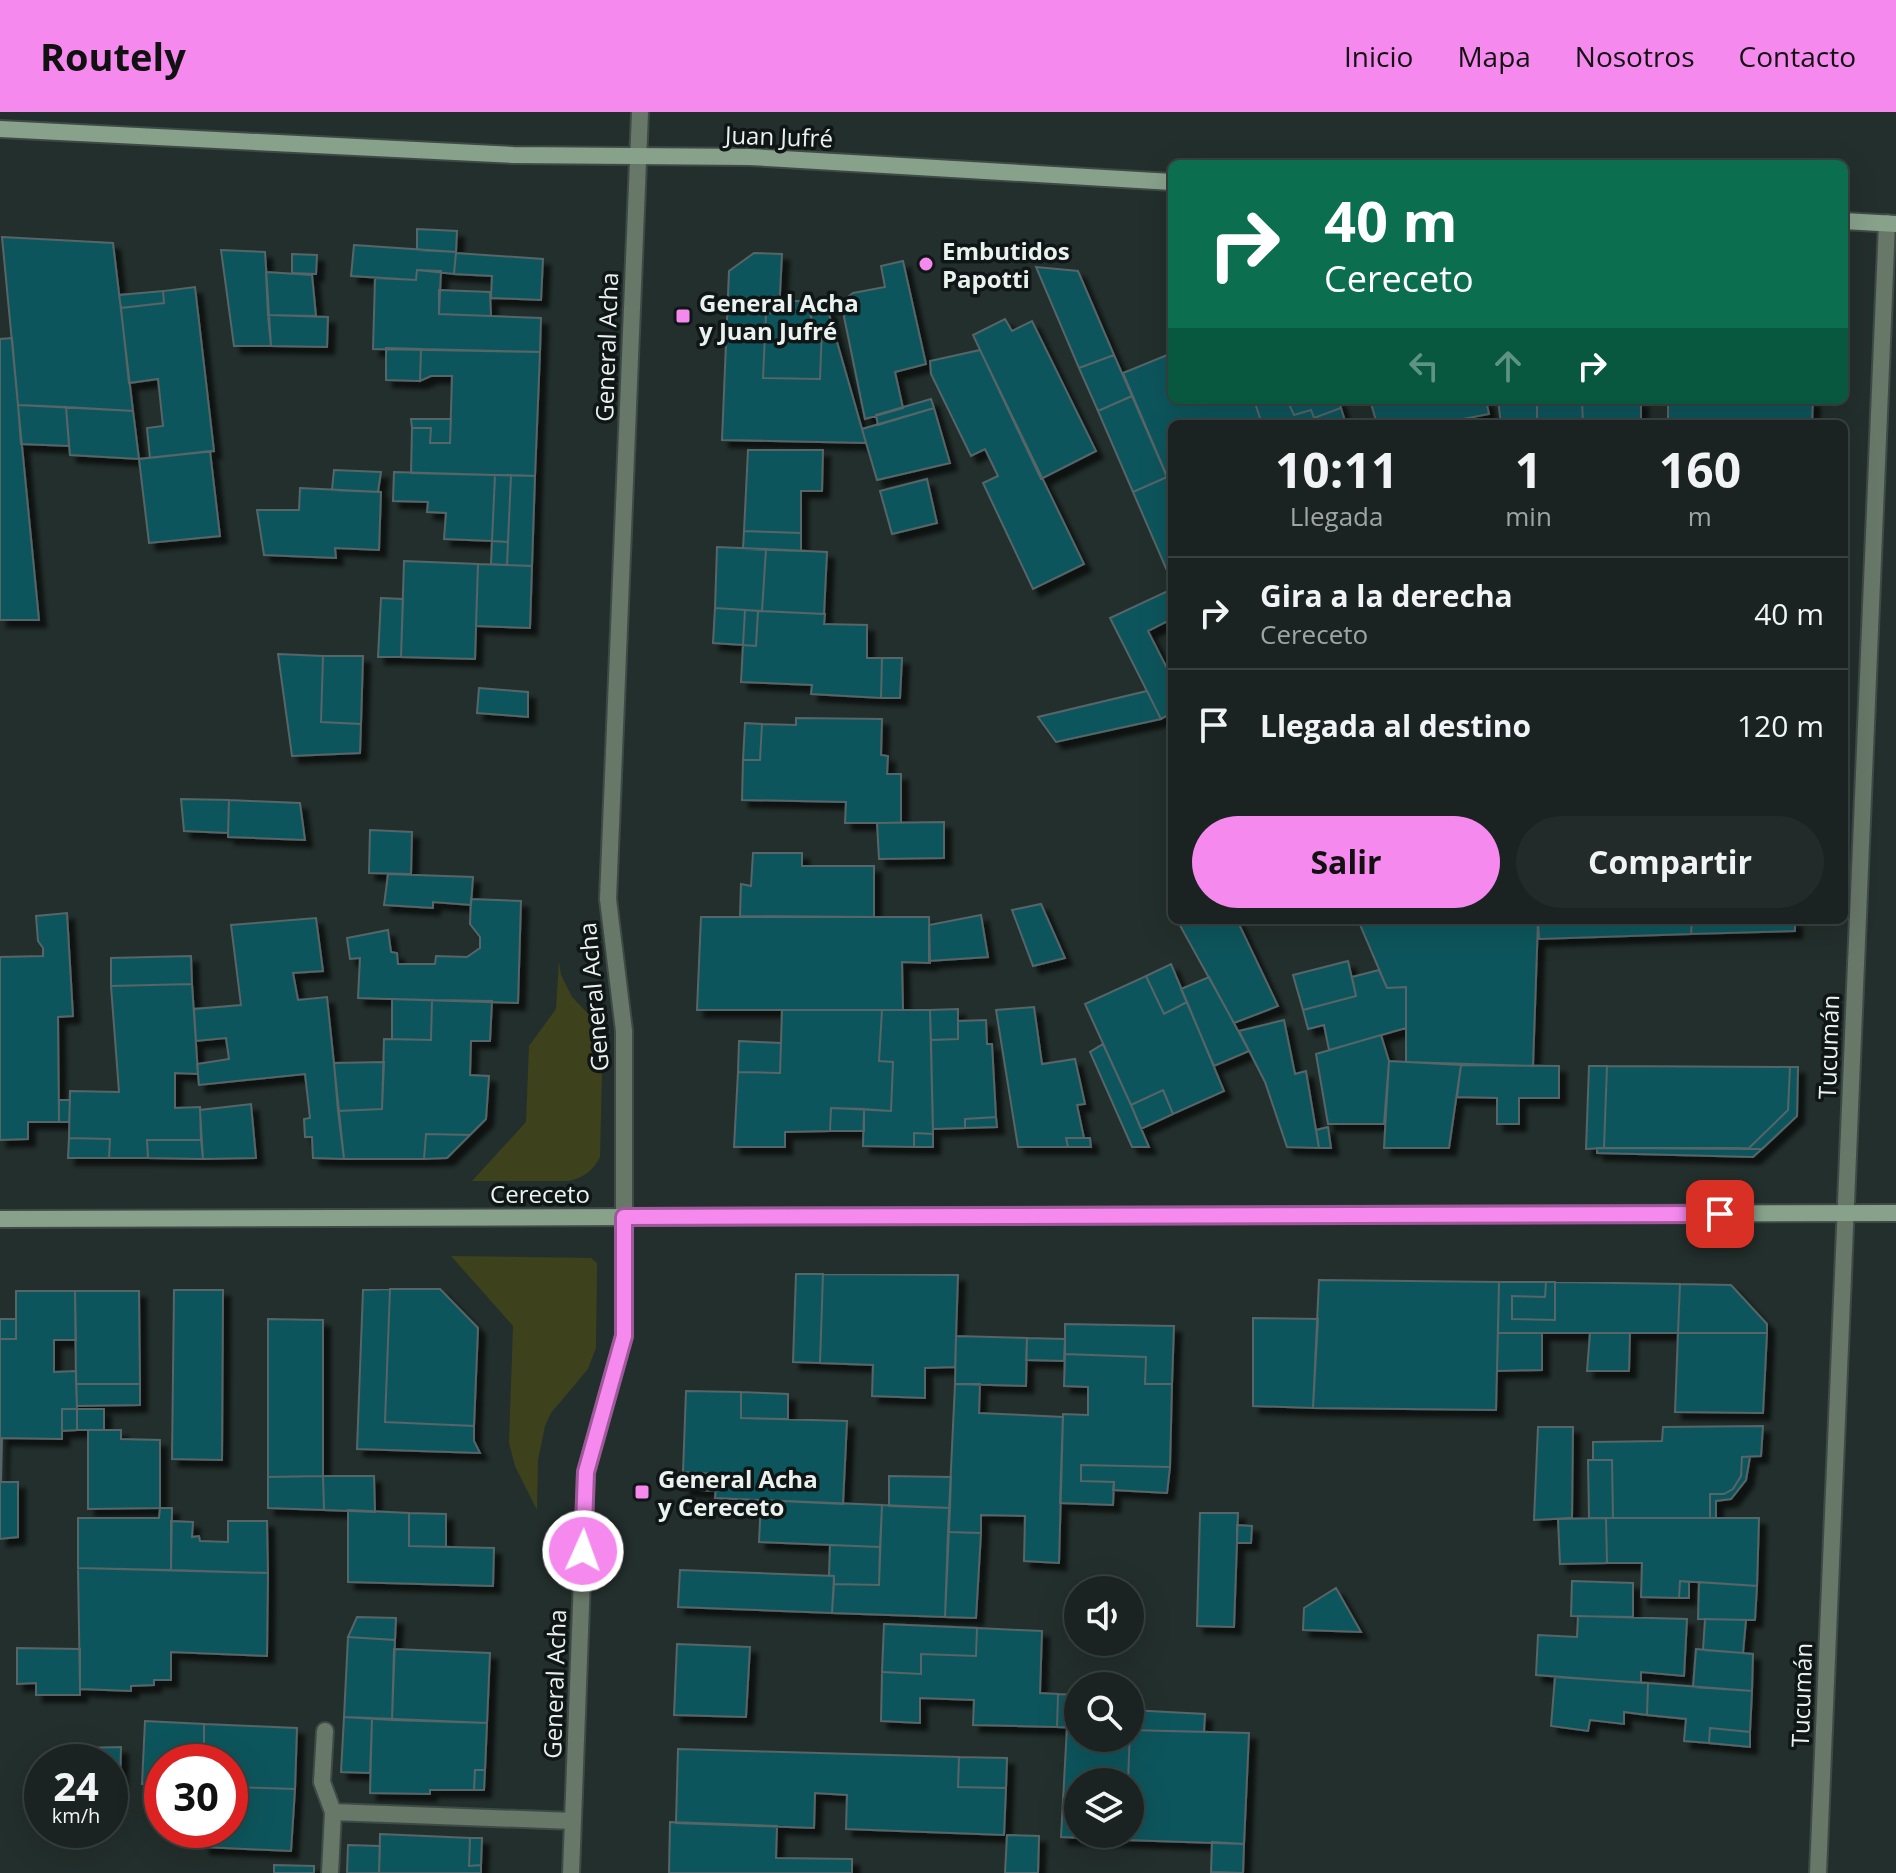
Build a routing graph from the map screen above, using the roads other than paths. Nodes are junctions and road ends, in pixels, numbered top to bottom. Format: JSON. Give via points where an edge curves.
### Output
{"nodes":[{"id":1,"x":640,"y":112,"type":"edge"},
{"id":2,"x":0,"y":129,"type":"edge"},
{"id":3,"x":638,"y":156,"type":"junction"},
{"id":4,"x":1168,"y":182,"type":"edge"},
{"id":5,"x":1848,"y":221,"type":"edge"},
{"id":6,"x":1892,"y":224,"type":"edge"},
{"id":7,"x":1896,"y":1213,"type":"edge"},
{"id":8,"x":1845,"y":1214,"type":"junction"},
{"id":9,"x":624,"y":1217,"type":"junction"},
{"id":10,"x":0,"y":1219,"type":"edge"},
{"id":11,"x":325,"y":1731,"type":"dead end"},
{"id":12,"x":333,"y":1812,"type":"junction"},
{"id":13,"x":573,"y":1821,"type":"junction"},
{"id":14,"x":330,"y":1873,"type":"edge"},
{"id":15,"x":571,"y":1873,"type":"edge"},
{"id":16,"x":1818,"y":1873,"type":"edge"}],
"edges":[{"from":1,"to":3,"type":"street","name":"General Acha"},
{"from":2,"to":3,"type":"main road","name":"Juan Jufré","via":[[513,155]]},
{"from":3,"to":4,"type":"main road","name":"Juan Jufré","via":[[750,157]]},
{"from":3,"to":9,"type":"street","name":"General Acha","via":[[608,899],[624,1031]]},
{"from":5,"to":6,"type":"main road"},
{"from":6,"to":8,"type":"street","name":"Tucumán"},
{"from":7,"to":8,"type":"main road","name":"Cereceto"},
{"from":8,"to":9,"type":"main road","name":"Cereceto"},
{"from":8,"to":16,"type":"street","name":"Tucumán"},
{"from":9,"to":10,"type":"main road","name":"Cereceto"},
{"from":9,"to":13,"type":"street","name":"General Acha","via":[[624,1336],[586,1472]]},
{"from":11,"to":12,"type":"street","via":[[322,1782]]},
{"from":12,"to":13,"type":"street"},
{"from":12,"to":14,"type":"street"},
{"from":13,"to":15,"type":"street","name":"General Acha"}]}
